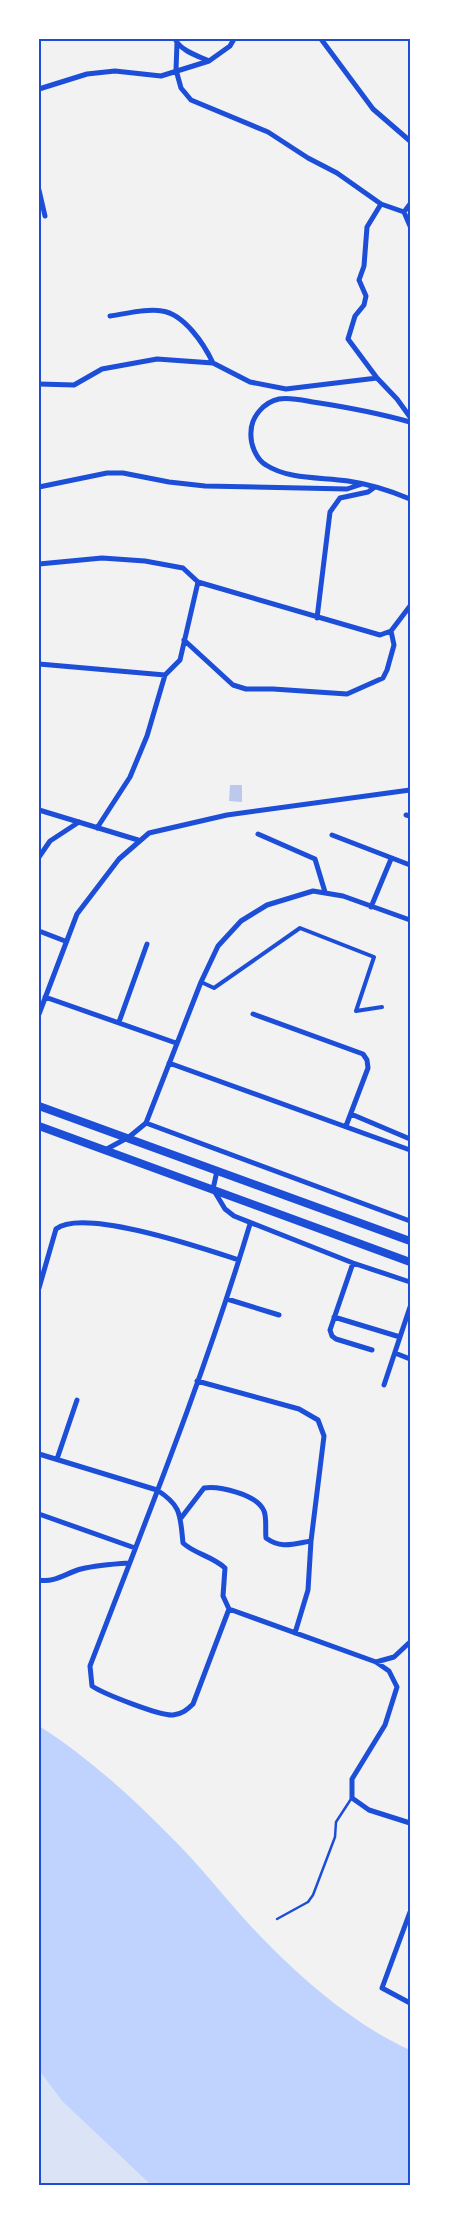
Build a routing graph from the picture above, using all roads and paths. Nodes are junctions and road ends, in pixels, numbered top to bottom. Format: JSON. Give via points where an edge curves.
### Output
{"nodes":[{"id":1,"x":234,"y":39,"type":"edge"},
{"id":2,"x":321,"y":39,"type":"edge"},
{"id":3,"x":176,"y":41,"type":"edge"},
{"id":4,"x":209,"y":61,"type":"junction"},
{"id":5,"x":176,"y":70,"type":"junction"},
{"id":6,"x":39,"y":89,"type":"edge"},
{"id":7,"x":410,"y":141,"type":"edge"},
{"id":8,"x":39,"y":190,"type":"edge"},
{"id":9,"x":381,"y":204,"type":"junction"},
{"id":10,"x":410,"y":204,"type":"edge"},
{"id":11,"x":404,"y":212,"type":"junction"},
{"id":12,"x":45,"y":216,"type":"dead end"},
{"id":13,"x":410,"y":226,"type":"edge"},
{"id":14,"x":110,"y":316,"type":"dead end"},
{"id":15,"x":213,"y":363,"type":"junction"},
{"id":16,"x":377,"y":378,"type":"junction"},
{"id":17,"x":39,"y":384,"type":"edge"},
{"id":18,"x":410,"y":417,"type":"edge"},
{"id":19,"x":410,"y":422,"type":"edge"},
{"id":20,"x":362,"y":483,"type":"junction"},
{"id":21,"x":39,"y":487,"type":"edge"},
{"id":22,"x":375,"y":487,"type":"junction"},
{"id":23,"x":410,"y":499,"type":"edge"},
{"id":24,"x":39,"y":564,"type":"edge"},
{"id":25,"x":198,"y":582,"type":"junction"},
{"id":26,"x":410,"y":606,"type":"edge"},
{"id":27,"x":317,"y":618,"type":"junction"},
{"id":28,"x":390,"y":631,"type":"junction"},
{"id":29,"x":184,"y":640,"type":"junction"},
{"id":30,"x":39,"y":664,"type":"edge"},
{"id":31,"x":166,"y":675,"type":"junction"},
{"id":32,"x":410,"y":790,"type":"edge"},
{"id":33,"x":39,"y":810,"type":"edge"},
{"id":34,"x":79,"y":822,"type":"junction"},
{"id":35,"x":97,"y":828,"type":"junction"},
{"id":36,"x":258,"y":834,"type":"dead end"},
{"id":37,"x":332,"y":835,"type":"dead end"},
{"id":38,"x":138,"y":840,"type":"junction"},
{"id":39,"x":39,"y":857,"type":"edge"},
{"id":40,"x":391,"y":859,"type":"junction"},
{"id":41,"x":410,"y":865,"type":"edge"},
{"id":42,"x":325,"y":892,"type":"junction"},
{"id":43,"x":371,"y":906,"type":"junction"},
{"id":44,"x":410,"y":920,"type":"edge"},
{"id":45,"x":39,"y":931,"type":"edge"},
{"id":46,"x":64,"y":941,"type":"junction"},
{"id":47,"x":147,"y":944,"type":"dead end"},
{"id":48,"x":201,"y":982,"type":"junction"},
{"id":49,"x":45,"y":997,"type":"junction"},
{"id":50,"x":382,"y":1007,"type":"dead end"},
{"id":51,"x":39,"y":1014,"type":"edge"},
{"id":52,"x":253,"y":1014,"type":"dead end"},
{"id":53,"x":118,"y":1022,"type":"junction"},
{"id":54,"x":176,"y":1043,"type":"junction"},
{"id":55,"x":169,"y":1063,"type":"junction"},
{"id":56,"x":39,"y":1106,"type":"edge"},
{"id":57,"x":351,"y":1114,"type":"junction"},
{"id":58,"x":146,"y":1123,"type":"junction"},
{"id":59,"x":39,"y":1126,"type":"edge"},
{"id":60,"x":346,"y":1126,"type":"junction"},
{"id":61,"x":129,"y":1138,"type":"junction"},
{"id":62,"x":410,"y":1139,"type":"edge"},
{"id":63,"x":105,"y":1150,"type":"junction"},
{"id":64,"x":410,"y":1150,"type":"edge"},
{"id":65,"x":217,"y":1171,"type":"junction"},
{"id":66,"x":214,"y":1189,"type":"junction"},
{"id":67,"x":410,"y":1220,"type":"edge"},
{"id":68,"x":250,"y":1224,"type":"junction"},
{"id":69,"x":410,"y":1241,"type":"edge"},
{"id":70,"x":239,"y":1260,"type":"junction"},
{"id":71,"x":353,"y":1262,"type":"junction"},
{"id":72,"x":410,"y":1262,"type":"edge"},
{"id":73,"x":410,"y":1282,"type":"edge"},
{"id":74,"x":39,"y":1288,"type":"edge"},
{"id":75,"x":227,"y":1299,"type":"junction"},
{"id":76,"x":410,"y":1307,"type":"edge"},
{"id":77,"x":279,"y":1315,"type":"dead end"},
{"id":78,"x":334,"y":1317,"type":"junction"},
{"id":79,"x":400,"y":1337,"type":"junction"},
{"id":80,"x":372,"y":1350,"type":"dead end"},
{"id":81,"x":395,"y":1353,"type":"junction"},
{"id":82,"x":410,"y":1358,"type":"edge"},
{"id":83,"x":197,"y":1381,"type":"junction"},
{"id":84,"x":384,"y":1385,"type":"dead end"},
{"id":85,"x":77,"y":1400,"type":"dead end"},
{"id":86,"x":39,"y":1454,"type":"edge"},
{"id":87,"x":57,"y":1459,"type":"junction"},
{"id":88,"x":157,"y":1490,"type":"junction"},
{"id":89,"x":39,"y":1514,"type":"edge"},
{"id":90,"x":181,"y":1518,"type":"junction"},
{"id":91,"x":311,"y":1541,"type":"junction"},
{"id":92,"x":135,"y":1548,"type":"junction"},
{"id":93,"x":129,"y":1563,"type":"junction"},
{"id":94,"x":39,"y":1580,"type":"edge"},
{"id":95,"x":230,"y":1609,"type":"junction"},
{"id":96,"x":295,"y":1633,"type":"junction"},
{"id":97,"x":410,"y":1642,"type":"edge"},
{"id":98,"x":376,"y":1662,"type":"junction"},
{"id":99,"x":352,"y":1798,"type":"junction"},
{"id":100,"x":410,"y":1823,"type":"edge"},
{"id":101,"x":410,"y":1912,"type":"edge"},
{"id":102,"x":277,"y":1919,"type":"dead end"},
{"id":103,"x":410,"y":2003,"type":"edge"}],
"edges":[{"from":1,"to":4,"type":"street","via":[[230,46]]},
{"from":2,"to":7,"type":"street","via":[[373,109]]},
{"from":3,"to":4,"type":"street"},
{"from":3,"to":5,"type":"street"},
{"from":4,"to":5,"type":"street"},
{"from":5,"to":6,"type":"street","via":[[161,76],[115,71],[87,74]]},
{"from":5,"to":9,"type":"street","via":[[181,88],[191,100],[268,132]]},
{"from":8,"to":12,"type":"street"},
{"from":9,"to":11,"type":"street"},
{"from":9,"to":16,"type":"street","via":[[367,227],[364,266],[359,280],[366,296],[348,339]]},
{"from":10,"to":11,"type":"street"},
{"from":11,"to":13,"type":"street"},
{"from":14,"to":15,"type":"street","via":[[156,311],[169,313],[204,346]]},
{"from":15,"to":16,"type":"street","via":[[250,382],[286,389]]},
{"from":15,"to":17,"type":"street","via":[[157,359],[102,368],[74,384]]},
{"from":16,"to":18,"type":"street"},
{"from":19,"to":20,"type":"street","via":[[341,406],[278,399],[264,406],[256,416],[251,431],[252,445],[264,464],[295,475]]},
{"from":20,"to":21,"type":"street","via":[[348,489],[205,486],[107,473]]},
{"from":20,"to":22,"type":"street"},
{"from":22,"to":23,"type":"street"},
{"from":22,"to":27,"type":"street","via":[[368,492],[340,498],[330,512]]},
{"from":24,"to":25,"type":"street","via":[[102,558],[145,562],[183,568]]},
{"from":25,"to":27,"type":"street"},
{"from":25,"to":29,"type":"street"},
{"from":26,"to":28,"type":"street"},
{"from":27,"to":28,"type":"street","via":[[370,634]]},
{"from":28,"to":29,"type":"street","via":[[394,645],[383,678],[347,694],[239,687]]},
{"from":29,"to":31,"type":"street","via":[[180,660]]},
{"from":30,"to":31,"type":"street"},
{"from":31,"to":35,"type":"street","via":[[130,777]]},
{"from":32,"to":38,"type":"street","via":[[189,822],[149,833]]},
{"from":33,"to":34,"type":"street"},
{"from":34,"to":35,"type":"street"},
{"from":34,"to":39,"type":"street","via":[[50,841]]},
{"from":35,"to":38,"type":"street"},
{"from":36,"to":42,"type":"street","via":[[315,859]]},
{"from":37,"to":40,"type":"street"},
{"from":38,"to":46,"type":"street","via":[[118,859],[88,897]]},
{"from":40,"to":41,"type":"street"},
{"from":40,"to":43,"type":"street"},
{"from":42,"to":43,"type":"street"},
{"from":42,"to":48,"type":"street","via":[[313,891],[267,905],[241,922],[218,946]]},
{"from":43,"to":44,"type":"street"},
{"from":45,"to":46,"type":"street"},
{"from":46,"to":49,"type":"street"},
{"from":47,"to":53,"type":"street"},
{"from":48,"to":50,"type":"street","via":[[214,988],[300,928],[374,957],[356,1011]]},
{"from":48,"to":54,"type":"street"},
{"from":49,"to":51,"type":"street"},
{"from":49,"to":53,"type":"street"},
{"from":52,"to":57,"type":"street","via":[[363,1054],[368,1068]]},
{"from":53,"to":54,"type":"street"},
{"from":54,"to":55,"type":"street"},
{"from":55,"to":58,"type":"street"},
{"from":55,"to":60,"type":"street"},
{"from":56,"to":61,"type":"main road"},
{"from":57,"to":60,"type":"street"},
{"from":57,"to":62,"type":"street"},
{"from":58,"to":61,"type":"street"},
{"from":58,"to":67,"type":"street"},
{"from":59,"to":63,"type":"main road"},
{"from":60,"to":64,"type":"street"},
{"from":61,"to":63,"type":"street"},
{"from":61,"to":65,"type":"main road"},
{"from":63,"to":66,"type":"main road"},
{"from":65,"to":66,"type":"street"},
{"from":65,"to":69,"type":"main road"},
{"from":66,"to":68,"type":"street","via":[[225,1209]]},
{"from":66,"to":72,"type":"main road"},
{"from":68,"to":70,"type":"street"},
{"from":68,"to":71,"type":"street"},
{"from":70,"to":74,"type":"street","via":[[135,1228],[69,1223],[56,1229]]},
{"from":70,"to":75,"type":"street"},
{"from":71,"to":73,"type":"street"},
{"from":71,"to":78,"type":"street"},
{"from":75,"to":77,"type":"street"},
{"from":75,"to":83,"type":"street"},
{"from":76,"to":79,"type":"street"},
{"from":78,"to":79,"type":"street"},
{"from":78,"to":80,"type":"street","via":[[330,1330],[332,1336]]},
{"from":79,"to":81,"type":"street"},
{"from":81,"to":82,"type":"street"},
{"from":81,"to":84,"type":"street"},
{"from":83,"to":88,"type":"street"},
{"from":83,"to":91,"type":"street","via":[[299,1409],[318,1420],[324,1436]]},
{"from":85,"to":87,"type":"street"},
{"from":86,"to":87,"type":"street"},
{"from":87,"to":88,"type":"street"},
{"from":88,"to":90,"type":"street","via":[[171,1499]]},
{"from":88,"to":92,"type":"street"},
{"from":89,"to":92,"type":"street"},
{"from":90,"to":91,"type":"street","via":[[204,1488],[216,1486],[259,1504],[264,1511],[266,1538],[273,1544],[283,1547]]},
{"from":90,"to":95,"type":"street","via":[[183,1543],[225,1568],[223,1596]]},
{"from":91,"to":96,"type":"street","via":[[308,1590]]},
{"from":92,"to":93,"type":"street"},
{"from":93,"to":94,"type":"street","via":[[103,1564],[78,1569],[59,1578]]},
{"from":93,"to":95,"type":"street","via":[[90,1666],[92,1686],[106,1696],[172,1715],[185,1712],[193,1704]]},
{"from":95,"to":96,"type":"street"},
{"from":96,"to":98,"type":"street"},
{"from":97,"to":98,"type":"street","via":[[394,1657]]},
{"from":98,"to":99,"type":"street","via":[[389,1671],[397,1687],[385,1725],[352,1779]]},
{"from":99,"to":100,"type":"street","via":[[369,1810]]},
{"from":99,"to":102,"type":"lane","via":[[336,1822],[334,1837],[313,1895],[308,1902]]},
{"from":101,"to":103,"type":"street","via":[[382,1988]]}]}
